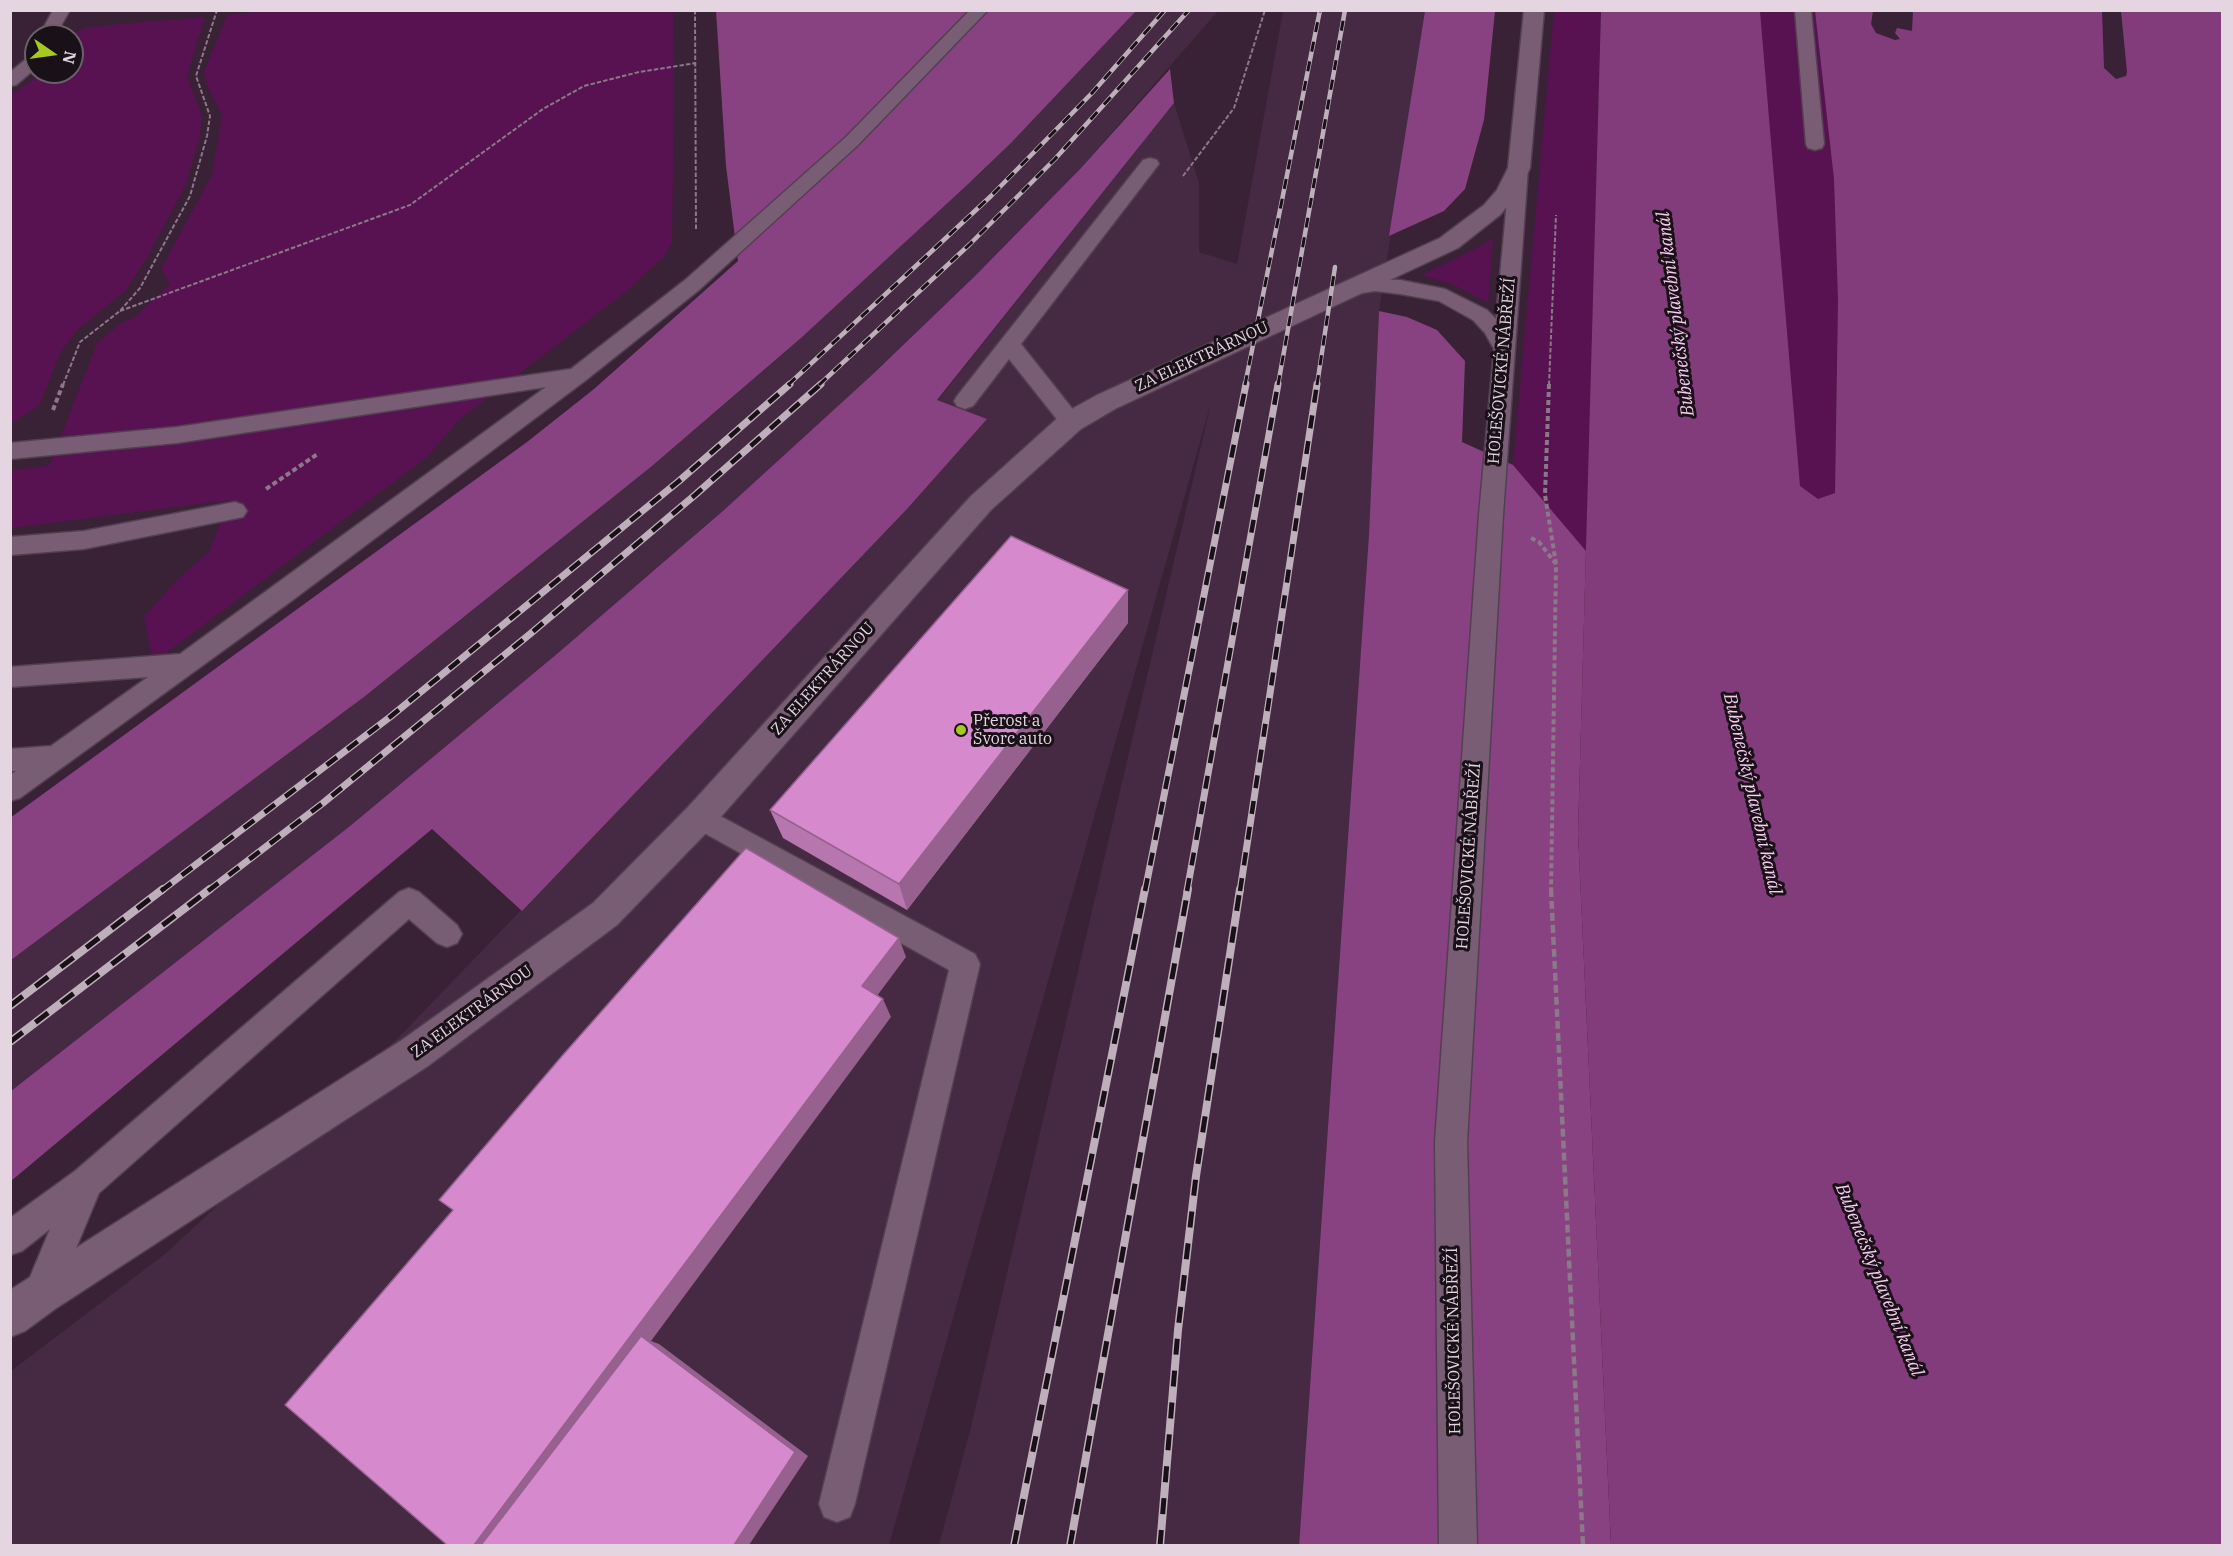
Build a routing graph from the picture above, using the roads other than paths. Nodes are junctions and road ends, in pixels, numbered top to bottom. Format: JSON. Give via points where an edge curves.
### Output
{"nodes":[{"id":1,"x":62,"y":10,"type":"edge"},
{"id":2,"x":980,"y":10,"type":"edge"},
{"id":3,"x":1534,"y":10,"type":"edge"},
{"id":4,"x":1803,"y":10,"type":"edge"},
{"id":5,"x":54,"y":24,"type":"edge"},
{"id":6,"x":24,"y":70,"type":"edge"},
{"id":7,"x":10,"y":81,"type":"edge"},
{"id":8,"x":1815,"y":144,"type":"dead end"},
{"id":9,"x":1150,"y":164,"type":"dead end"},
{"id":10,"x":1519,"y":168,"type":"junction"},
{"id":11,"x":1351,"y":288,"type":"junction"},
{"id":12,"x":1009,"y":344,"type":"junction"},
{"id":13,"x":1504,"y":348,"type":"junction"},
{"id":14,"x":578,"y":375,"type":"junction"},
{"id":15,"x":965,"y":401,"type":"dead end"},
{"id":16,"x":1071,"y":422,"type":"junction"},
{"id":17,"x":10,"y":451,"type":"edge"},
{"id":18,"x":235,"y":511,"type":"road end"},
{"id":19,"x":10,"y":546,"type":"edge"},
{"id":20,"x":186,"y":664,"type":"junction"},
{"id":21,"x":10,"y":677,"type":"edge"},
{"id":22,"x":56,"y":757,"type":"junction"},
{"id":23,"x":10,"y":760,"type":"edge"},
{"id":24,"x":10,"y":790,"type":"edge"},
{"id":25,"x":700,"y":817,"type":"junction"},
{"id":26,"x":447,"y":934,"type":"dead end"},
{"id":27,"x":87,"y":1182,"type":"junction"},
{"id":28,"x":10,"y":1239,"type":"edge"},
{"id":29,"x":40,"y":1294,"type":"junction"},
{"id":30,"x":10,"y":1316,"type":"edge"},
{"id":31,"x":837,"y":1504,"type":"dead end"},
{"id":32,"x":1458,"y":1545,"type":"edge"}],
"edges":[{"from":1,"to":5,"type":"lane"},
{"from":2,"to":14,"type":"lane","via":[[852,141],[693,285]]},
{"from":3,"to":10,"type":"street","name":"ZA ELEKTRÁRNOU"},
{"from":4,"to":8,"type":"lane"},
{"from":6,"to":7,"type":"lane"},
{"from":9,"to":12,"type":"lane"},
{"from":10,"to":11,"type":"street","name":"ZA ELEKTRÁRNOU","via":[[1507,192],[1472,227],[1449,243]]},
{"from":10,"to":13,"type":"lane","name":"HOLEŠOVICKÉ NÁBŘEŽÍ"},
{"from":11,"to":13,"type":"lane","via":[[1401,287],[1444,296],[1479,315],[1494,329]]},
{"from":11,"to":16,"type":"street","name":"ZA ELEKTRÁRNOU"},
{"from":12,"to":15,"type":"lane"},
{"from":12,"to":16,"type":"lane"},
{"from":13,"to":32,"type":"lane","name":"HOLEŠOVICKÉ NÁBŘEŽÍ","via":[[1451,1142]]},
{"from":14,"to":17,"type":"lane","via":[[177,435]]},
{"from":14,"to":20,"type":"lane"},
{"from":16,"to":25,"type":"street","name":"ZA ELEKTRÁRNOU","via":[[981,503]]},
{"from":18,"to":19,"type":"lane","via":[[84,540]]},
{"from":20,"to":21,"type":"lane"},
{"from":20,"to":22,"type":"lane"},
{"from":22,"to":23,"type":"lane"},
{"from":22,"to":24,"type":"lane"},
{"from":25,"to":29,"type":"street","name":"ZA ELEKTRÁRNOU","via":[[605,914],[415,1053]]},
{"from":25,"to":31,"type":"lane","via":[[965,964]]},
{"from":26,"to":27,"type":"lane","via":[[408,901]]},
{"from":27,"to":28,"type":"lane"},
{"from":27,"to":29,"type":"lane"},
{"from":29,"to":30,"type":"street","name":"ZA ELEKTRÁRNOU"}]}
